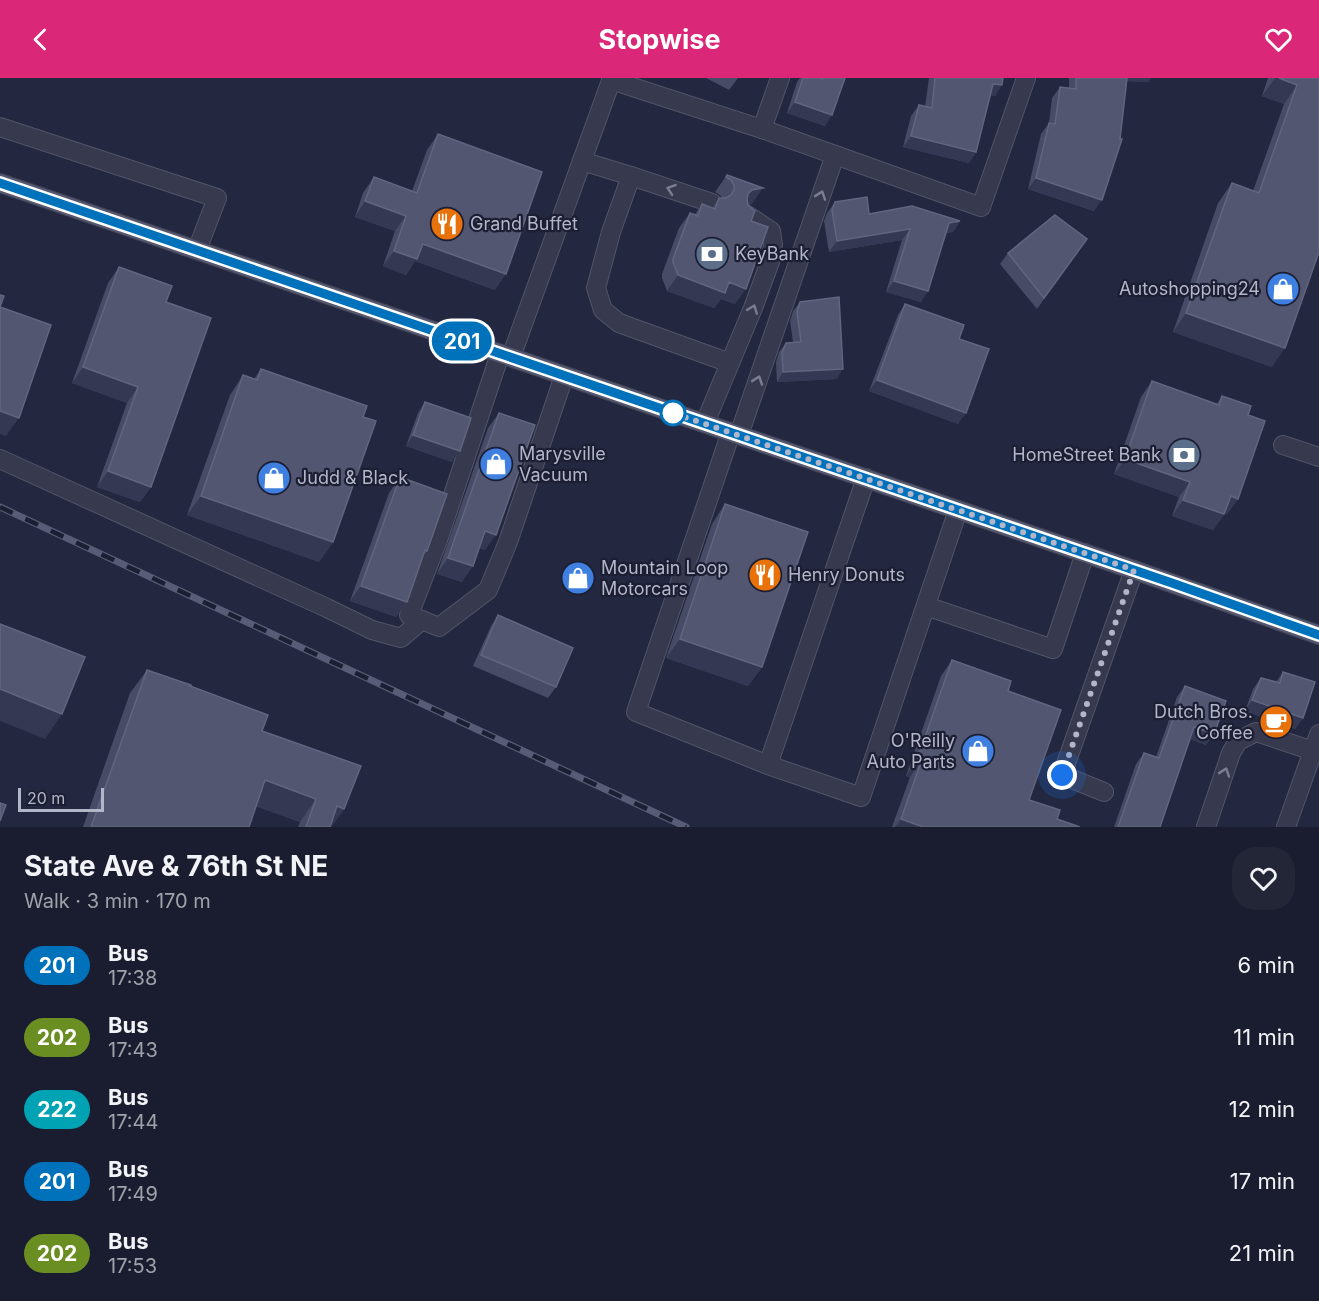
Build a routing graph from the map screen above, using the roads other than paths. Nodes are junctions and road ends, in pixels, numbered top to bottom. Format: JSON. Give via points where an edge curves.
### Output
{"nodes":[{"id":1,"x":780,"y":78,"type":"edge"},
{"id":2,"x":1026,"y":78,"type":"edge"},
{"id":3,"x":612,"y":79,"type":"edge"},
{"id":4,"x":0,"y":127,"type":"edge"},
{"id":5,"x":762,"y":129,"type":"junction"},
{"id":6,"x":835,"y":155,"type":"junction"},
{"id":7,"x":582,"y":161,"type":"junction"},
{"id":8,"x":631,"y":176,"type":"junction"},
{"id":9,"x":0,"y":183,"type":"edge"},
{"id":10,"x":712,"y":203,"type":"dead end"},
{"id":11,"x":747,"y":215,"type":"edge"},
{"id":12,"x":197,"y":250,"type":"junction"},
{"id":13,"x":506,"y":356,"type":"junction"},
{"id":14,"x":730,"y":363,"type":"junction"},
{"id":15,"x":564,"y":376,"type":"junction"},
{"id":16,"x":705,"y":423,"type":"junction"},
{"id":17,"x":735,"y":434,"type":"junction"},
{"id":18,"x":1283,"y":445,"type":"dead end"},
{"id":19,"x":1319,"y":457,"type":"edge"},
{"id":20,"x":0,"y":459,"type":"edge"},
{"id":21,"x":866,"y":478,"type":"junction"},
{"id":22,"x":958,"y":510,"type":"junction"},
{"id":23,"x":1085,"y":554,"type":"junction"},
{"id":24,"x":1134,"y":570,"type":"junction"},
{"id":25,"x":926,"y":606,"type":"junction"},
{"id":26,"x":422,"y":620,"type":"junction"},
{"id":27,"x":1319,"y":635,"type":"edge"},
{"id":28,"x":1316,"y":742,"type":"edge"},
{"id":29,"x":768,"y":765,"type":"junction"},
{"id":30,"x":1104,"y":792,"type":"dead end"},
{"id":31,"x":1206,"y":827,"type":"edge"},
{"id":32,"x":1286,"y":827,"type":"edge"}],
"edges":[{"from":1,"to":5,"type":"street"},
{"from":2,"to":6,"type":"street","via":[[981,207]]},
{"from":3,"to":5,"type":"street"},
{"from":3,"to":7,"type":"street"},
{"from":4,"to":12,"type":"street","via":[[217,198]]},
{"from":5,"to":6,"type":"street"},
{"from":17,"to":6,"type":"street","one_way":true},
{"from":7,"to":8,"type":"street"},
{"from":7,"to":13,"type":"street"},
{"from":10,"to":8,"type":"street","one_way":true},
{"from":8,"to":14,"type":"street","via":[[596,288],[603,310],[619,323]]},
{"from":9,"to":12,"type":"main road"},
{"from":14,"to":11,"type":"street","one_way":true,"via":[[753,309],[773,245],[771,231]]},
{"from":12,"to":13,"type":"main road"},
{"from":13,"to":15,"type":"main road"},
{"from":13,"to":26,"type":"street","via":[[410,615]]},
{"from":14,"to":16,"type":"street"},
{"from":15,"to":16,"type":"main road"},
{"from":15,"to":26,"type":"street","via":[[488,590],[439,627]]},
{"from":16,"to":17,"type":"main road"},
{"from":17,"to":21,"type":"main road"},
{"from":17,"to":29,"type":"street","via":[[636,712]]},
{"from":18,"to":19,"type":"street"},
{"from":20,"to":26,"type":"street","via":[[372,630],[401,638]]},
{"from":21,"to":22,"type":"main road"},
{"from":21,"to":29,"type":"street"},
{"from":22,"to":23,"type":"main road"},
{"from":22,"to":25,"type":"street"},
{"from":23,"to":24,"type":"main road"},
{"from":23,"to":25,"type":"street","via":[[1053,649]]},
{"from":24,"to":27,"type":"main road"},
{"from":24,"to":30,"type":"street","via":[[1062,775]]},
{"from":25,"to":29,"type":"street","via":[[861,796]]},
{"from":31,"to":28,"type":"street","one_way":true,"via":[[1238,741],[1256,732]]},
{"from":28,"to":32,"type":"street"}]}
